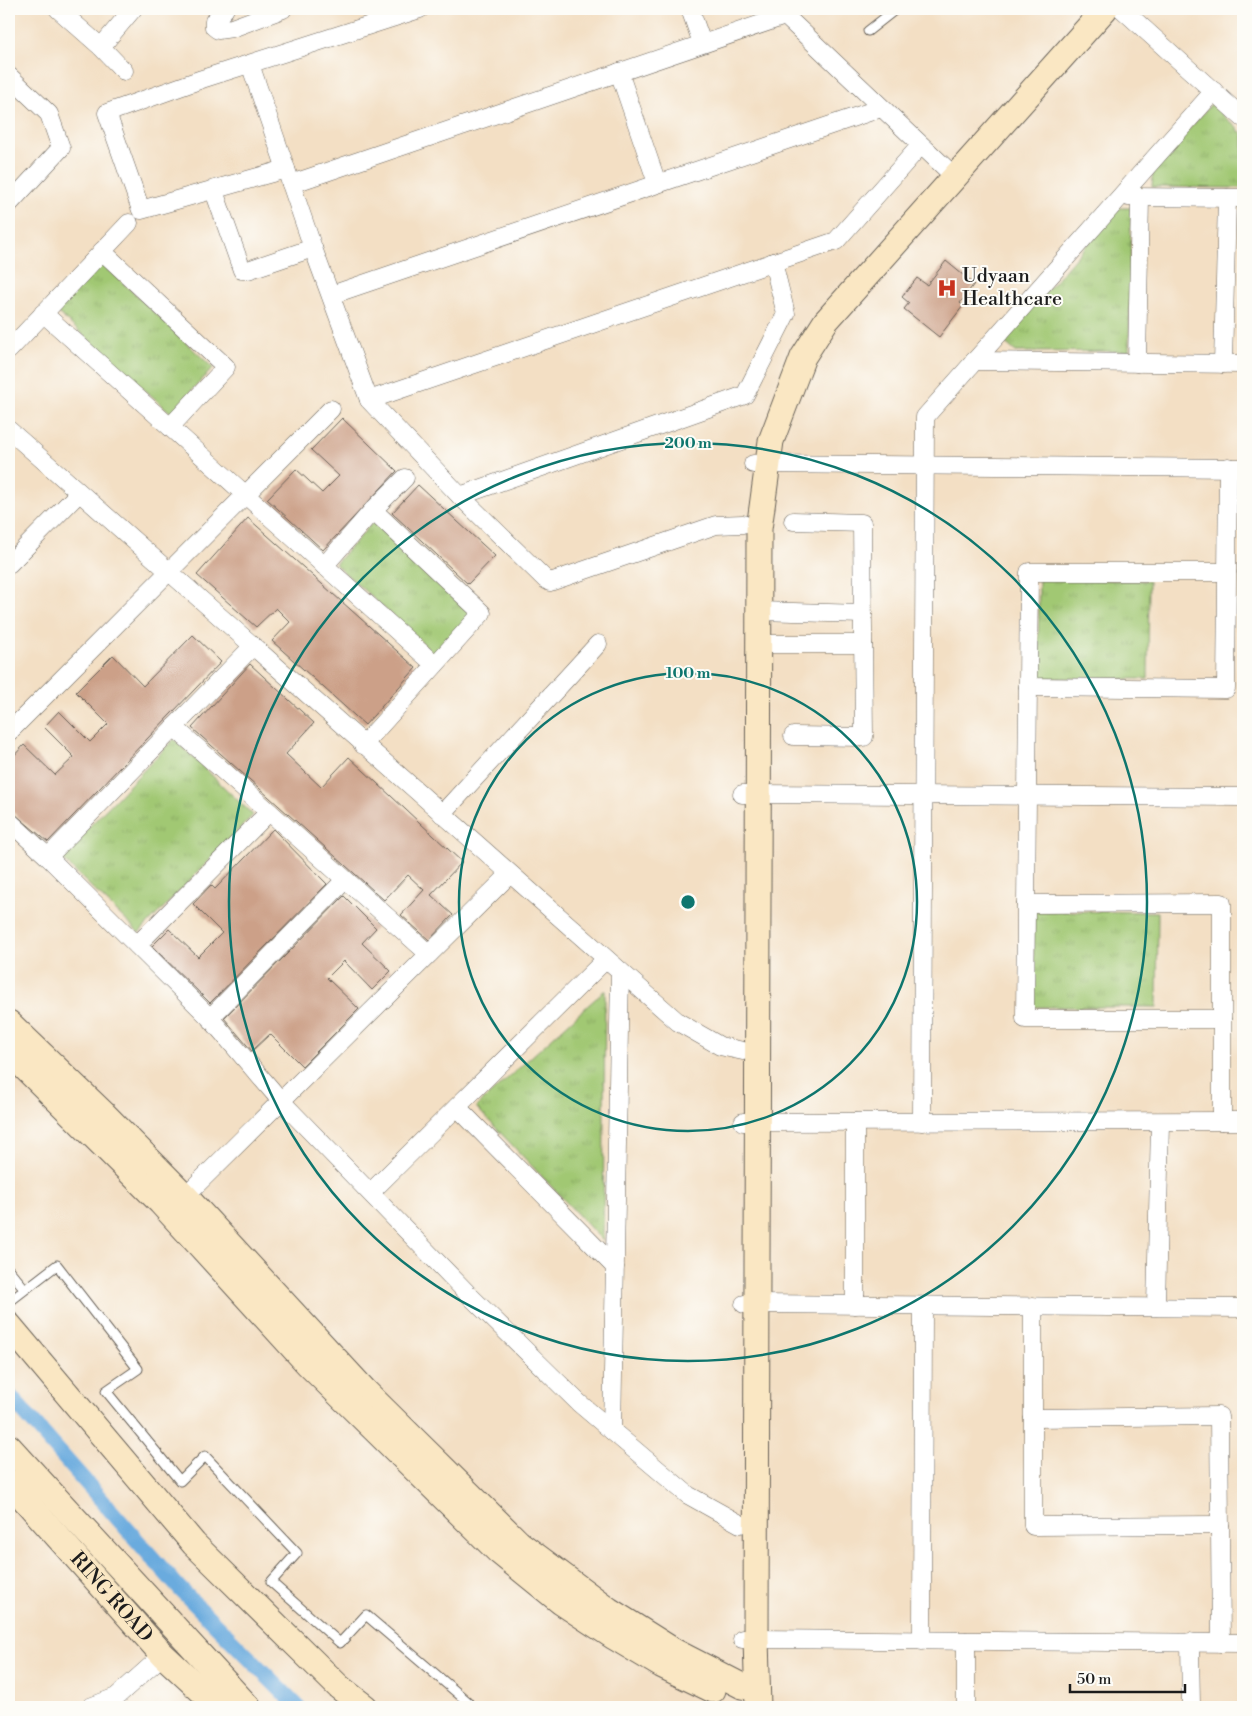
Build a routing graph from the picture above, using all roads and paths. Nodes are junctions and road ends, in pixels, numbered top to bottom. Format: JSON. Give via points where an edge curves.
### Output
{"nodes":[{"id":1,"x":58,"y":9,"type":"edge"},
{"id":2,"x":132,"y":9,"type":"edge"},
{"id":3,"x":225,"y":9,"type":"edge"},
{"id":4,"x":283,"y":9,"type":"edge"},
{"id":5,"x":420,"y":9,"type":"edge"},
{"id":6,"x":690,"y":9,"type":"edge"},
{"id":7,"x":896,"y":9,"type":"edge"},
{"id":8,"x":1088,"y":9,"type":"edge"},
{"id":9,"x":1105,"y":9,"type":"edge"},
{"id":10,"x":1122,"y":9,"type":"edge"},
{"id":11,"x":781,"y":12,"type":"edge"},
{"id":12,"x":868,"y":31,"type":"dead end"},
{"id":13,"x":702,"y":43,"type":"junction"},
{"id":14,"x":101,"y":46,"type":"junction"},
{"id":15,"x":250,"y":64,"type":"junction"},
{"id":16,"x":124,"y":71,"type":"dead end"},
{"id":17,"x":619,"y":72,"type":"junction"},
{"id":18,"x":9,"y":76,"type":"edge"},
{"id":19,"x":1214,"y":91,"type":"junction"},
{"id":20,"x":881,"y":108,"type":"junction"},
{"id":21,"x":1243,"y":118,"type":"edge"},
{"id":22,"x":920,"y":146,"type":"junction"},
{"id":23,"x":950,"y":172,"type":"junction"},
{"id":24,"x":289,"y":177,"type":"junction"},
{"id":25,"x":657,"y":183,"type":"junction"},
{"id":26,"x":214,"y":191,"type":"junction"},
{"id":27,"x":1120,"y":197,"type":"junction"},
{"id":28,"x":1140,"y":197,"type":"junction"},
{"id":29,"x":1235,"y":198,"type":"edge"},
{"id":30,"x":9,"y":204,"type":"edge"},
{"id":31,"x":129,"y":223,"type":"dead end"},
{"id":32,"x":313,"y":248,"type":"junction"},
{"id":33,"x":102,"y":251,"type":"junction"},
{"id":34,"x":773,"y":262,"type":"junction"},
{"id":35,"x":330,"y":295,"type":"junction"},
{"id":36,"x":43,"y":314,"type":"junction"},
{"id":37,"x":9,"y":350,"type":"edge"},
{"id":38,"x":974,"y":362,"type":"junction"},
{"id":39,"x":1137,"y":363,"type":"junction"},
{"id":40,"x":1223,"y":364,"type":"junction"},
{"id":41,"x":1243,"y":364,"type":"edge"},
{"id":42,"x":369,"y":400,"type":"junction"},
{"id":43,"x":331,"y":409,"type":"dead end"},
{"id":44,"x":170,"y":427,"type":"junction"},
{"id":45,"x":9,"y":430,"type":"edge"},
{"id":46,"x":761,"y":464,"type":"junction"},
{"id":47,"x":924,"y":465,"type":"junction"},
{"id":48,"x":1236,"y":468,"type":"edge"},
{"id":49,"x":405,"y":478,"type":"dead end"},
{"id":50,"x":79,"y":493,"type":"junction"},
{"id":51,"x":245,"y":495,"type":"junction"},
{"id":52,"x":460,"y":496,"type":"junction"},
{"id":53,"x":373,"y":510,"type":"junction"},
{"id":54,"x":793,"y":521,"type":"dead end"},
{"id":55,"x":742,"y":524,"type":"junction"},
{"id":56,"x":9,"y":564,"type":"edge"},
{"id":57,"x":324,"y":566,"type":"junction"},
{"id":58,"x":1227,"y":572,"type":"junction"},
{"id":59,"x":168,"y":573,"type":"junction"},
{"id":60,"x":759,"y":611,"type":"junction"},
{"id":61,"x":863,"y":614,"type":"junction"},
{"id":62,"x":598,"y":644,"type":"dead end"},
{"id":63,"x":758,"y":644,"type":"junction"},
{"id":64,"x":863,"y":644,"type":"junction"},
{"id":65,"x":252,"y":647,"type":"junction"},
{"id":66,"x":435,"y":665,"type":"junction"},
{"id":67,"x":1028,"y":687,"type":"junction"},
{"id":68,"x":174,"y":727,"type":"junction"},
{"id":69,"x":9,"y":732,"type":"edge"},
{"id":70,"x":793,"y":736,"type":"dead end"},
{"id":71,"x":363,"y":745,"type":"junction"},
{"id":72,"x":750,"y":794,"type":"junction"},
{"id":73,"x":923,"y":795,"type":"junction"},
{"id":74,"x":1026,"y":796,"type":"junction"},
{"id":75,"x":1243,"y":797,"type":"edge"},
{"id":76,"x":269,"y":812,"type":"junction"},
{"id":77,"x":442,"y":814,"type":"junction"},
{"id":78,"x":9,"y":821,"type":"edge"},
{"id":79,"x":48,"y":857,"type":"junction"},
{"id":80,"x":510,"y":874,"type":"junction"},
{"id":81,"x":346,"y":880,"type":"junction"},
{"id":82,"x":1026,"y":904,"type":"junction"},
{"id":83,"x":137,"y":945,"type":"junction"},
{"id":84,"x":429,"y":954,"type":"junction"},
{"id":85,"x":613,"y":965,"type":"junction"},
{"id":86,"x":210,"y":1018,"type":"junction"},
{"id":87,"x":1222,"y":1019,"type":"junction"},
{"id":88,"x":9,"y":1023,"type":"edge"},
{"id":89,"x":743,"y":1051,"type":"junction"},
{"id":90,"x":9,"y":1052,"type":"edge"},
{"id":91,"x":281,"y":1101,"type":"junction"},
{"id":92,"x":458,"y":1107,"type":"junction"},
{"id":93,"x":751,"y":1122,"type":"junction"},
{"id":94,"x":855,"y":1122,"type":"junction"},
{"id":95,"x":922,"y":1122,"type":"junction"},
{"id":96,"x":1160,"y":1122,"type":"junction"},
{"id":97,"x":1222,"y":1122,"type":"junction"},
{"id":98,"x":1243,"y":1122,"type":"edge"},
{"id":99,"x":371,"y":1192,"type":"junction"},
{"id":100,"x":177,"y":1204,"type":"junction"},
{"id":101,"x":615,"y":1267,"type":"junction"},
{"id":102,"x":9,"y":1270,"type":"edge"},
{"id":103,"x":25,"y":1289,"type":"junction"},
{"id":104,"x":9,"y":1302,"type":"edge"},
{"id":105,"x":751,"y":1304,"type":"junction"},
{"id":106,"x":855,"y":1305,"type":"junction"},
{"id":107,"x":923,"y":1306,"type":"junction"},
{"id":108,"x":1033,"y":1306,"type":"junction"},
{"id":109,"x":1156,"y":1307,"type":"junction"},
{"id":110,"x":1243,"y":1308,"type":"edge"},
{"id":111,"x":9,"y":1324,"type":"edge"},
{"id":112,"x":1033,"y":1418,"type":"junction"},
{"id":113,"x":612,"y":1431,"type":"junction"},
{"id":114,"x":9,"y":1447,"type":"edge"},
{"id":115,"x":11,"y":1488,"type":"edge"},
{"id":116,"x":740,"y":1524,"type":"junction"},
{"id":117,"x":1220,"y":1525,"type":"junction"},
{"id":118,"x":749,"y":1639,"type":"junction"},
{"id":119,"x":922,"y":1641,"type":"junction"},
{"id":120,"x":966,"y":1641,"type":"junction"},
{"id":121,"x":1190,"y":1642,"type":"junction"},
{"id":122,"x":1221,"y":1643,"type":"junction"},
{"id":123,"x":1243,"y":1643,"type":"edge"},
{"id":124,"x":163,"y":1655,"type":"junction"},
{"id":125,"x":750,"y":1700,"type":"edge"},
{"id":126,"x":90,"y":1707,"type":"edge"},
{"id":127,"x":219,"y":1707,"type":"edge"},
{"id":128,"x":248,"y":1707,"type":"edge"},
{"id":129,"x":365,"y":1707,"type":"edge"},
{"id":130,"x":464,"y":1707,"type":"edge"},
{"id":131,"x":966,"y":1707,"type":"edge"},
{"id":132,"x":1191,"y":1707,"type":"edge"}],
"edges":[{"from":1,"to":14,"type":"street"},
{"from":2,"to":14,"type":"street"},
{"from":3,"to":4,"type":"street","via":[[214,21],[218,30]]},
{"from":5,"to":15,"type":"street"},
{"from":6,"to":13,"type":"street"},
{"from":7,"to":12,"type":"lane"},
{"from":8,"to":23,"type":"street"},
{"from":9,"to":23,"type":"street"},
{"from":10,"to":19,"type":"street"},
{"from":11,"to":13,"type":"street"},
{"from":11,"to":20,"type":"street"},
{"from":13,"to":17,"type":"street"},
{"from":14,"to":16,"type":"street"},
{"from":15,"to":24,"type":"street"},
{"from":15,"to":26,"type":"street","via":[[107,113],[141,210]]},
{"from":17,"to":24,"type":"street"},
{"from":17,"to":25,"type":"street"},
{"from":18,"to":30,"type":"street","via":[[49,114],[61,148]]},
{"from":19,"to":21,"type":"street"},
{"from":19,"to":27,"type":"street"},
{"from":20,"to":22,"type":"street"},
{"from":20,"to":25,"type":"street"},
{"from":22,"to":23,"type":"street"},
{"from":22,"to":34,"type":"street","via":[[836,241]]},
{"from":23,"to":46,"type":"street","via":[[826,321],[803,357]]},
{"from":24,"to":26,"type":"street"},
{"from":24,"to":32,"type":"street"},
{"from":25,"to":35,"type":"street"},
{"from":26,"to":32,"type":"street","via":[[242,270]]},
{"from":27,"to":28,"type":"street"},
{"from":27,"to":38,"type":"street"},
{"from":28,"to":29,"type":"street"},
{"from":28,"to":39,"type":"street"},
{"from":29,"to":40,"type":"street"},
{"from":31,"to":33,"type":"street"},
{"from":32,"to":35,"type":"street"},
{"from":33,"to":36,"type":"street"},
{"from":33,"to":44,"type":"street","via":[[226,367]]},
{"from":34,"to":42,"type":"street"},
{"from":34,"to":52,"type":"street","via":[[786,314],[745,395]]},
{"from":35,"to":42,"type":"street"},
{"from":36,"to":37,"type":"street"},
{"from":36,"to":44,"type":"street"},
{"from":38,"to":39,"type":"street"},
{"from":38,"to":47,"type":"street","via":[[925,417]]},
{"from":39,"to":40,"type":"street"},
{"from":40,"to":41,"type":"street"},
{"from":42,"to":52,"type":"street"},
{"from":43,"to":51,"type":"street"},
{"from":44,"to":51,"type":"street"},
{"from":45,"to":50,"type":"street"},
{"from":46,"to":47,"type":"street"},
{"from":46,"to":55,"type":"street"},
{"from":46,"to":60,"type":"street"},
{"from":47,"to":48,"type":"street"},
{"from":47,"to":73,"type":"street"},
{"from":48,"to":58,"type":"street"},
{"from":49,"to":53,"type":"street"},
{"from":50,"to":56,"type":"street"},
{"from":50,"to":59,"type":"street"},
{"from":51,"to":57,"type":"street"},
{"from":51,"to":59,"type":"street"},
{"from":52,"to":55,"type":"street","via":[[550,582],[716,525]]},
{"from":53,"to":57,"type":"street"},
{"from":53,"to":66,"type":"street","via":[[482,612]]},
{"from":54,"to":61,"type":"street","via":[[862,523]]},
{"from":55,"to":72,"type":"street"},
{"from":57,"to":66,"type":"street"},
{"from":58,"to":67,"type":"street","via":[[1029,572]]},
{"from":58,"to":67,"type":"street","via":[[1226,689]]},
{"from":59,"to":65,"type":"street"},
{"from":59,"to":69,"type":"street"},
{"from":60,"to":61,"type":"street"},
{"from":60,"to":63,"type":"street"},
{"from":61,"to":64,"type":"street"},
{"from":62,"to":77,"type":"street"},
{"from":63,"to":64,"type":"street"},
{"from":63,"to":72,"type":"street"},
{"from":64,"to":70,"type":"street","via":[[864,737]]},
{"from":65,"to":68,"type":"street"},
{"from":65,"to":71,"type":"street"},
{"from":66,"to":71,"type":"street"},
{"from":67,"to":74,"type":"street"},
{"from":68,"to":76,"type":"street"},
{"from":68,"to":79,"type":"street"},
{"from":71,"to":77,"type":"street"},
{"from":72,"to":73,"type":"street"},
{"from":72,"to":89,"type":"street"},
{"from":72,"to":93,"type":"street"},
{"from":73,"to":74,"type":"street"},
{"from":73,"to":95,"type":"street"},
{"from":74,"to":75,"type":"street"},
{"from":74,"to":82,"type":"street"},
{"from":76,"to":81,"type":"street"},
{"from":76,"to":83,"type":"street"},
{"from":77,"to":80,"type":"street"},
{"from":78,"to":79,"type":"street"},
{"from":79,"to":83,"type":"street"},
{"from":80,"to":84,"type":"street"},
{"from":80,"to":85,"type":"street"},
{"from":81,"to":84,"type":"street"},
{"from":81,"to":86,"type":"street"},
{"from":82,"to":87,"type":"street","via":[[1025,1018]]},
{"from":82,"to":87,"type":"street","via":[[1222,903]]},
{"from":83,"to":86,"type":"street"},
{"from":84,"to":91,"type":"street"},
{"from":85,"to":89,"type":"street","via":[[678,1022],[720,1046]]},
{"from":85,"to":92,"type":"street"},
{"from":85,"to":101,"type":"street"},
{"from":86,"to":91,"type":"street"},
{"from":87,"to":97,"type":"street"},
{"from":88,"to":100,"type":"street","via":[[105,1115]]},
{"from":89,"to":93,"type":"street"},
{"from":90,"to":100,"type":"street"},
{"from":91,"to":99,"type":"street"},
{"from":91,"to":100,"type":"street"},
{"from":92,"to":99,"type":"street"},
{"from":92,"to":101,"type":"street"},
{"from":93,"to":94,"type":"street"},
{"from":93,"to":105,"type":"street"},
{"from":94,"to":95,"type":"street"},
{"from":94,"to":106,"type":"street"},
{"from":95,"to":96,"type":"street"},
{"from":96,"to":97,"type":"street"},
{"from":96,"to":109,"type":"street"},
{"from":97,"to":98,"type":"street"},
{"from":99,"to":113,"type":"street","via":[[559,1384]]},
{"from":100,"to":125,"type":"street","via":[[358,1399],[522,1558],[561,1602],[661,1665]]},
{"from":101,"to":113,"type":"street"},
{"from":102,"to":103,"type":"lane"},
{"from":103,"to":104,"type":"lane"},
{"from":103,"to":130,"type":"lane","via":[[57,1265],[138,1369],[106,1392],[180,1480],[205,1456],[297,1553],[271,1582],[340,1644],[366,1615],[468,1702]]},
{"from":105,"to":106,"type":"street"},
{"from":105,"to":116,"type":"street"},
{"from":105,"to":118,"type":"street"},
{"from":106,"to":107,"type":"street"},
{"from":107,"to":108,"type":"street"},
{"from":107,"to":119,"type":"street"},
{"from":108,"to":109,"type":"street"},
{"from":108,"to":112,"type":"street"},
{"from":109,"to":110,"type":"street"},
{"from":111,"to":129,"type":"street","via":[[194,1544],[339,1687]]},
{"from":112,"to":117,"type":"street","via":[[1033,1526]]},
{"from":112,"to":117,"type":"street","via":[[1219,1416]]},
{"from":113,"to":116,"type":"street","via":[[688,1495]]},
{"from":114,"to":128,"type":"street"},
{"from":115,"to":124,"type":"street","name":"RING ROAD"},
{"from":116,"to":118,"type":"street"},
{"from":117,"to":122,"type":"street"},
{"from":118,"to":119,"type":"street"},
{"from":118,"to":125,"type":"street"},
{"from":119,"to":120,"type":"street"},
{"from":120,"to":121,"type":"street"},
{"from":120,"to":131,"type":"street"},
{"from":121,"to":122,"type":"street"},
{"from":121,"to":132,"type":"street"},
{"from":122,"to":123,"type":"street"},
{"from":124,"to":126,"type":"street","via":[[116,1697]]},
{"from":124,"to":127,"type":"street","name":"RING ROAD"}]}
